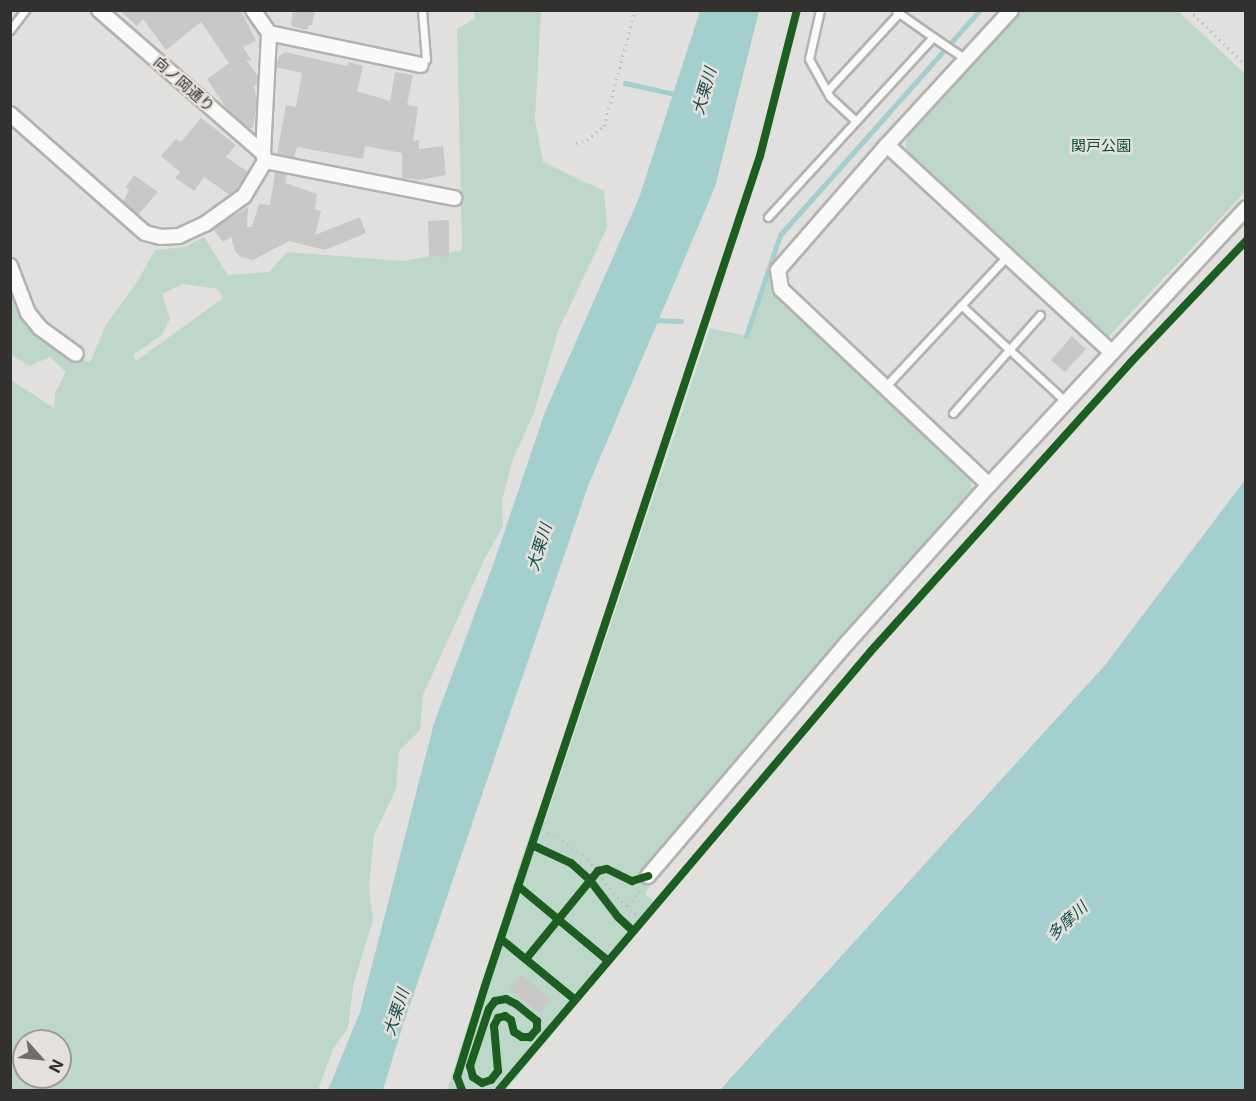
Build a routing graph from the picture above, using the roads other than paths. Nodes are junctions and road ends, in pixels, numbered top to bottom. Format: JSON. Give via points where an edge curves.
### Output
{"nodes":[{"id":1,"x":25,"y":10,"type":"edge"},
{"id":2,"x":99,"y":10,"type":"edge"},
{"id":3,"x":253,"y":10,"type":"edge"},
{"id":4,"x":422,"y":10,"type":"edge"},
{"id":5,"x":820,"y":10,"type":"edge"},
{"id":6,"x":1011,"y":10,"type":"edge"},
{"id":7,"x":897,"y":12,"type":"edge"},
{"id":8,"x":10,"y":30,"type":"edge"},
{"id":9,"x":269,"y":33,"type":"junction"},
{"id":10,"x":935,"y":38,"type":"junction"},
{"id":11,"x":961,"y":56,"type":"junction"},
{"id":12,"x":421,"y":65,"type":"joint"},
{"id":13,"x":827,"y":91,"type":"junction"},
{"id":14,"x":10,"y":114,"type":"edge"},
{"id":15,"x":856,"y":121,"type":"junction"},
{"id":16,"x":887,"y":145,"type":"junction"},
{"id":17,"x":264,"y":157,"type":"junction"},
{"id":18,"x":454,"y":198,"type":"dead end"},
{"id":19,"x":1245,"y":208,"type":"edge"},
{"id":20,"x":768,"y":217,"type":"dead end"},
{"id":21,"x":1007,"y":256,"type":"junction"},
{"id":22,"x":10,"y":266,"type":"edge"},
{"id":23,"x":961,"y":305,"type":"junction"},
{"id":24,"x":1040,"y":315,"type":"dead end"},
{"id":25,"x":1010,"y":350,"type":"junction"},
{"id":26,"x":1111,"y":352,"type":"junction"},
{"id":27,"x":76,"y":354,"type":"dead end"},
{"id":28,"x":885,"y":387,"type":"junction"},
{"id":29,"x":1066,"y":402,"type":"junction"},
{"id":30,"x":953,"y":414,"type":"dead end"},
{"id":31,"x":988,"y":485,"type":"junction"},
{"id":32,"x":648,"y":876,"type":"road end"}],
"edges":[{"from":1,"to":8,"type":"lane"},
{"from":2,"to":17,"type":"street","name":"向ノ岡通り"},
{"from":3,"to":9,"type":"street"},
{"from":4,"to":12,"type":"lane","via":[[426,59]]},
{"from":5,"to":13,"type":"lane","via":[[809,58]]},
{"from":6,"to":11,"type":"street"},
{"from":7,"to":10,"type":"lane"},
{"from":7,"to":13,"type":"lane"},
{"from":9,"to":12,"type":"street"},
{"from":9,"to":17,"type":"street"},
{"from":10,"to":11,"type":"lane"},
{"from":10,"to":15,"type":"lane"},
{"from":11,"to":16,"type":"street"},
{"from":13,"to":15,"type":"lane"},
{"from":14,"to":17,"type":"street","via":[[145,233],[161,237],[179,236],[206,225],[244,196]]},
{"from":15,"to":20,"type":"lane"},
{"from":16,"to":21,"type":"street"},
{"from":16,"to":28,"type":"street","via":[[778,270],[782,289]]},
{"from":17,"to":18,"type":"street"},
{"from":19,"to":26,"type":"street"},
{"from":21,"to":23,"type":"lane"},
{"from":21,"to":26,"type":"street"},
{"from":22,"to":27,"type":"street","via":[[28,313],[40,328]]},
{"from":23,"to":25,"type":"lane"},
{"from":23,"to":28,"type":"lane"},
{"from":24,"to":25,"type":"lane"},
{"from":25,"to":29,"type":"lane"},
{"from":25,"to":30,"type":"lane"},
{"from":26,"to":29,"type":"street"},
{"from":28,"to":31,"type":"street"},
{"from":29,"to":31,"type":"street"},
{"from":31,"to":32,"type":"street"}]}
